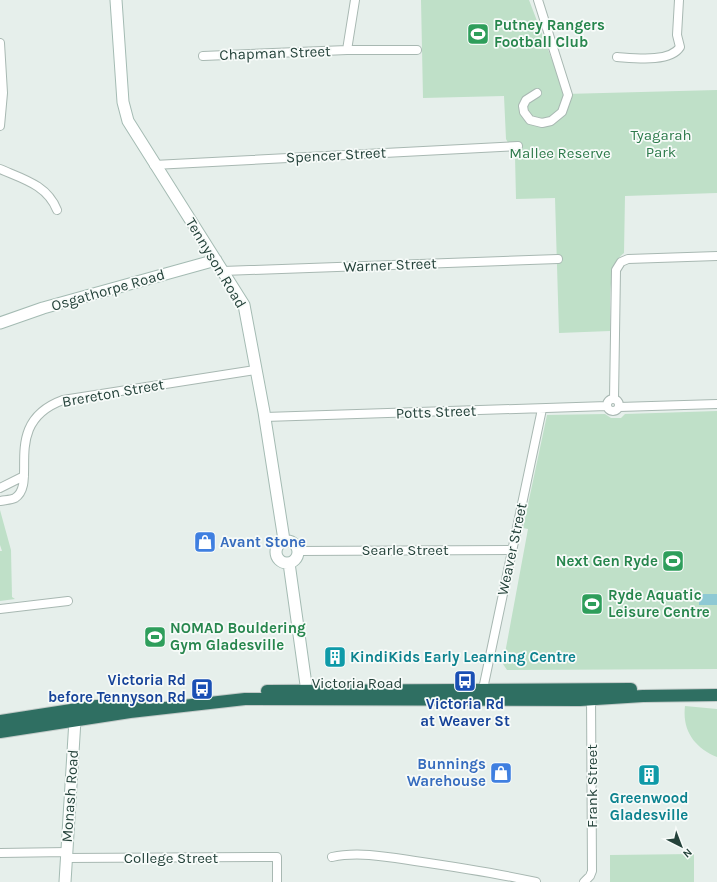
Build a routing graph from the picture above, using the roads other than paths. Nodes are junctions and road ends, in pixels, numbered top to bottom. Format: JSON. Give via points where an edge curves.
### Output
{"nodes":[{"id":1,"x":116,"y":0,"type":"edge"},
{"id":2,"x":355,"y":0,"type":"edge"},
{"id":3,"x":538,"y":0,"type":"edge"},
{"id":4,"x":679,"y":0,"type":"edge"},
{"id":5,"x":0,"y":42,"type":"edge"},
{"id":6,"x":346,"y":50,"type":"junction"},
{"id":7,"x":417,"y":50,"type":"dead end"},
{"id":8,"x":203,"y":56,"type":"dead end"},
{"id":9,"x":617,"y":57,"type":"dead end"},
{"id":10,"x":537,"y":93,"type":"dead end"},
{"id":11,"x":0,"y":126,"type":"edge"},
{"id":12,"x":518,"y":146,"type":"dead end"},
{"id":13,"x":154,"y":165,"type":"junction"},
{"id":14,"x":0,"y":169,"type":"edge"},
{"id":15,"x":57,"y":210,"type":"dead end"},
{"id":16,"x":717,"y":256,"type":"edge"},
{"id":17,"x":558,"y":259,"type":"dead end"},
{"id":18,"x":216,"y":260,"type":"junction"},
{"id":19,"x":222,"y":271,"type":"junction"},
{"id":20,"x":0,"y":323,"type":"edge"},
{"id":21,"x":255,"y":370,"type":"junction"},
{"id":22,"x":614,"y":399,"type":"junction"},
{"id":23,"x":717,"y":404,"type":"edge"},
{"id":24,"x":607,"y":406,"type":"junction"},
{"id":25,"x":619,"y":407,"type":"junction"},
{"id":26,"x":542,"y":409,"type":"junction"},
{"id":27,"x":265,"y":417,"type":"junction"},
{"id":28,"x":24,"y":476,"type":"junction"},
{"id":29,"x":0,"y":488,"type":"edge"},
{"id":30,"x":0,"y":501,"type":"edge"},
{"id":31,"x":284,"y":540,"type":"junction"},
{"id":32,"x":298,"y":550,"type":"junction"},
{"id":33,"x":512,"y":550,"type":"junction"},
{"id":34,"x":289,"y":563,"type":"junction"},
{"id":35,"x":68,"y":601,"type":"dead end"},
{"id":36,"x":0,"y":609,"type":"edge"},
{"id":37,"x":717,"y":687,"type":"edge"},
{"id":38,"x":483,"y":689,"type":"junction"},
{"id":39,"x":308,"y":694,"type":"junction"},
{"id":40,"x":591,"y":695,"type":"junction"},
{"id":41,"x":717,"y":696,"type":"edge"},
{"id":42,"x":74,"y":715,"type":"junction"},
{"id":43,"x":0,"y":721,"type":"edge"},
{"id":44,"x":0,"y":732,"type":"edge"},
{"id":45,"x":0,"y":853,"type":"edge"},
{"id":46,"x":66,"y":855,"type":"junction"},
{"id":47,"x":332,"y":858,"type":"dead end"},
{"id":48,"x":65,"y":882,"type":"edge"},
{"id":49,"x":277,"y":882,"type":"edge"},
{"id":50,"x":536,"y":882,"type":"edge"},
{"id":51,"x":585,"y":882,"type":"edge"}],
"edges":[{"from":1,"to":13,"type":"street","name":"Tennyson Road","via":[[124,111]]},
{"from":2,"to":6,"type":"street","name":"Chapman Street"},
{"from":3,"to":10,"type":"street","via":[[568,95],[562,112],[551,121],[542,123],[530,120],[523,106],[526,100]]},
{"from":4,"to":9,"type":"street","via":[[677,35],[680,47],[677,51],[670,56]]},
{"from":5,"to":11,"type":"street"},
{"from":6,"to":7,"type":"street","name":"Chapman Street"},
{"from":6,"to":8,"type":"street","name":"Chapman Street"},
{"from":12,"to":13,"type":"street","name":"Spencer Street"},
{"from":13,"to":18,"type":"street","name":"Tennyson Road"},
{"from":14,"to":15,"type":"street","via":[[38,186],[51,198]]},
{"from":16,"to":22,"type":"street","via":[[628,259],[620,262],[616,271]]},
{"from":17,"to":19,"type":"street","name":"Warner Street"},
{"from":18,"to":19,"type":"street","name":"Tennyson Road"},
{"from":18,"to":20,"type":"street","name":"Osgathorpe Road","via":[[43,308]]},
{"from":19,"to":21,"type":"street","name":"Tennyson Road","via":[[244,305]]},
{"from":21,"to":27,"type":"street","name":"Tennyson Road"},
{"from":21,"to":28,"type":"street","name":"Brereton Street","via":[[57,402],[38,415],[28,430],[24,445]]},
{"from":22,"to":24,"type":"street","via":[[609,401]]},
{"from":22,"to":25,"type":"street"},
{"from":23,"to":25,"type":"street"},
{"from":24,"to":25,"type":"street","via":[[610,411]]},
{"from":24,"to":26,"type":"street","name":"Potts Street"},
{"from":26,"to":27,"type":"street","name":"Potts Street"},
{"from":26,"to":33,"type":"street","name":"Weaver Street"},
{"from":27,"to":31,"type":"street","name":"Tennyson Road"},
{"from":28,"to":29,"type":"street"},
{"from":28,"to":30,"type":"street","name":"Brereton Street","via":[[21,491],[16,497]]},
{"from":31,"to":32,"type":"street","via":[[291,541]]},
{"from":31,"to":34,"type":"street","via":[[276,547],[276,556],[282,562]]},
{"from":32,"to":33,"type":"street","name":"Searle Street"},
{"from":32,"to":34,"type":"street","via":[[294,560]]},
{"from":33,"to":38,"type":"street","name":"Weaver Street"},
{"from":34,"to":39,"type":"street"},
{"from":35,"to":36,"type":"street"},
{"from":37,"to":40,"type":"highway","name":"Victoria Road"},
{"from":38,"to":39,"type":"highway","name":"Victoria Road"},
{"from":38,"to":40,"type":"highway","name":"Victoria Road"},
{"from":39,"to":40,"type":"highway","name":"Victoria Road"},
{"from":39,"to":42,"type":"highway","name":"Victoria Road","via":[[258,691],[196,696],[138,704],[97,706]]},
{"from":40,"to":41,"type":"highway","name":"Victoria Road"},
{"from":40,"to":51,"type":"street","name":"Frank Street","via":[[592,871]]},
{"from":42,"to":43,"type":"highway","name":"Victoria Road"},
{"from":42,"to":44,"type":"highway","name":"Victoria Road"},
{"from":42,"to":46,"type":"street","name":"Monash Road"},
{"from":45,"to":46,"type":"street","name":"College Street"},
{"from":46,"to":48,"type":"street","name":"Monash Road"},
{"from":46,"to":49,"type":"street","name":"College Street","via":[[276,857]]},
{"from":47,"to":50,"type":"street","via":[[385,857],[474,869]]}]}
